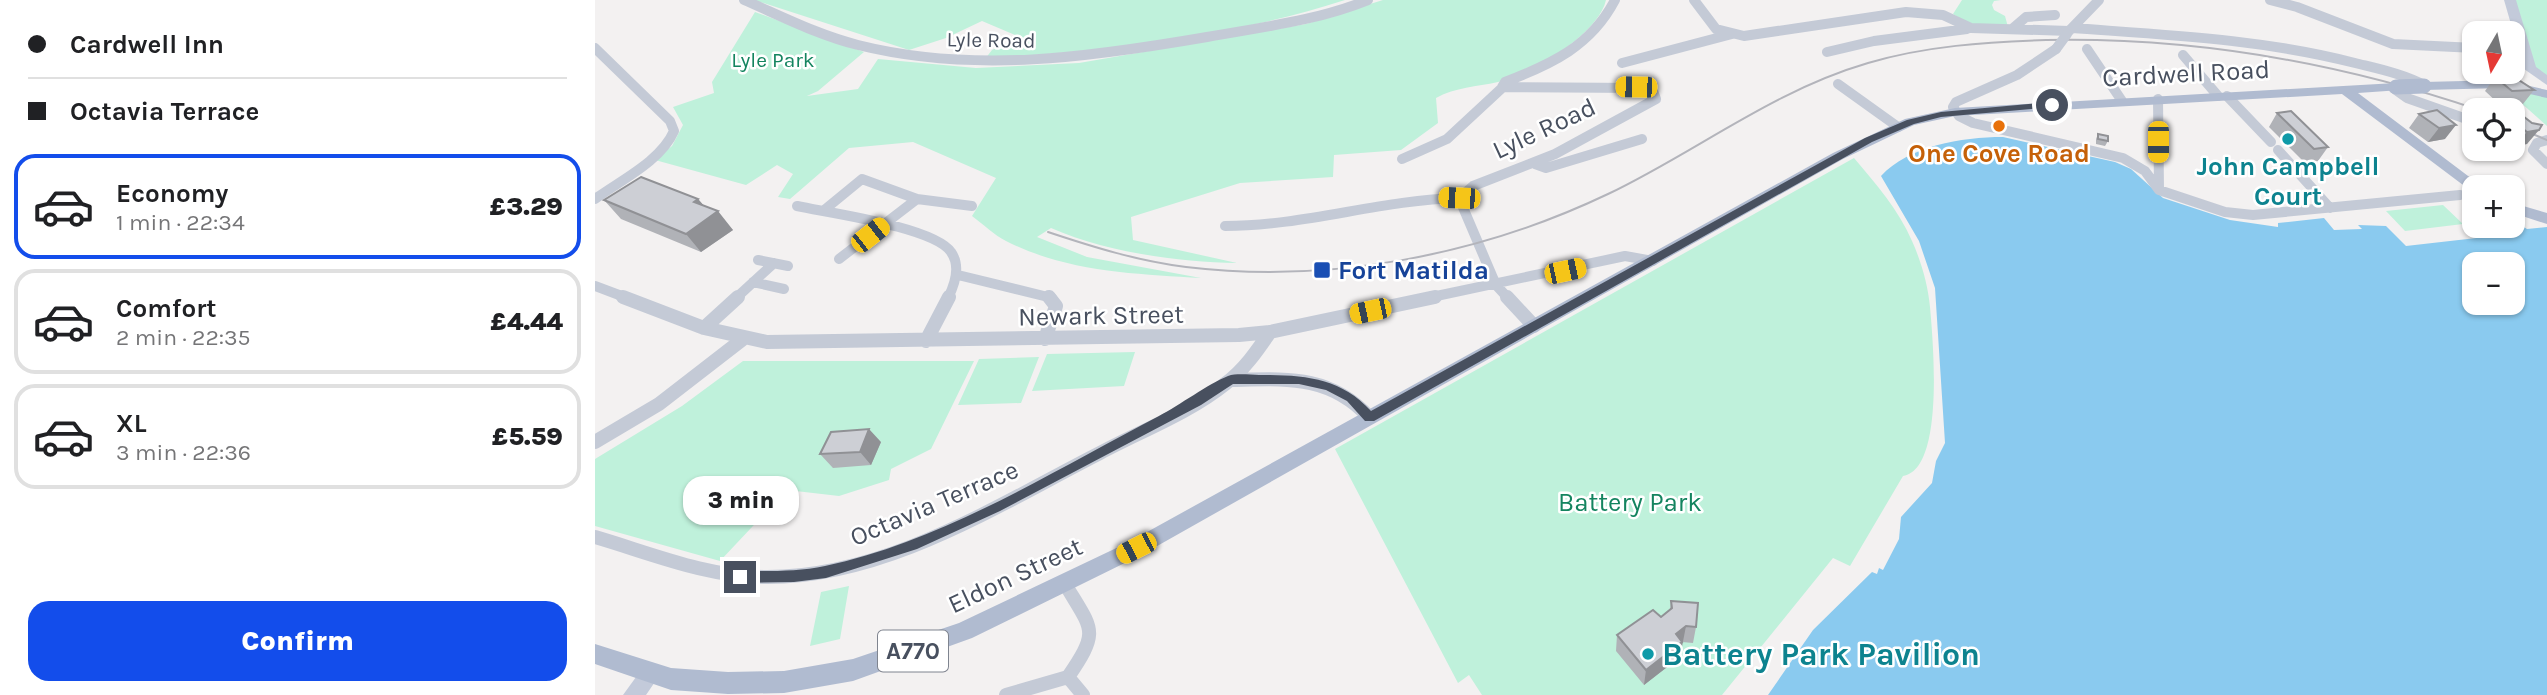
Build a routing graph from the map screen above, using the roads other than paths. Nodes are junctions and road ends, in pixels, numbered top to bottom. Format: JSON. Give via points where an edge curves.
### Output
{"nodes":[{"id":1,"x":744,"y":0,"type":"edge"},
{"id":2,"x":1368,"y":0,"type":"edge"},
{"id":3,"x":1615,"y":0,"type":"edge"},
{"id":4,"x":1694,"y":0,"type":"edge"},
{"id":5,"x":2099,"y":0,"type":"edge"},
{"id":6,"x":2270,"y":0,"type":"edge"},
{"id":7,"x":2510,"y":0,"type":"edge"},
{"id":8,"x":2290,"y":2,"type":"edge"},
{"id":9,"x":2055,"y":15,"type":"dead end"},
{"id":10,"x":1971,"y":28,"type":"junction"},
{"id":11,"x":2012,"y":29,"type":"junction"},
{"id":12,"x":2070,"y":31,"type":"junction"},
{"id":13,"x":1733,"y":34,"type":"junction"},
{"id":14,"x":2462,"y":47,"type":"edge"},
{"id":15,"x":595,"y":48,"type":"edge"},
{"id":16,"x":2087,"y":49,"type":"dead end"},
{"id":17,"x":1827,"y":52,"type":"dead end"},
{"id":18,"x":2183,"y":55,"type":"dead end"},
{"id":19,"x":2527,"y":62,"type":"joint"},
{"id":20,"x":1622,"y":63,"type":"dead end"},
{"id":21,"x":1838,"y":84,"type":"dead end"},
{"id":22,"x":2540,"y":85,"type":"edge"},
{"id":23,"x":2425,"y":86,"type":"junction"},
{"id":24,"x":2394,"y":88,"type":"junction"},
{"id":25,"x":1502,"y":89,"type":"junction"},
{"id":26,"x":2343,"y":89,"type":"junction"},
{"id":27,"x":2222,"y":96,"type":"junction"},
{"id":28,"x":2158,"y":99,"type":"junction"},
{"id":29,"x":2122,"y":101,"type":"junction"},
{"id":30,"x":1955,"y":113,"type":"junction"},
{"id":31,"x":2462,"y":117,"type":"edge"},
{"id":32,"x":1898,"y":127,"type":"junction"},
{"id":33,"x":1642,"y":139,"type":"dead end"},
{"id":34,"x":2545,"y":141,"type":"edge"},
{"id":35,"x":2116,"y":155,"type":"junction"},
{"id":36,"x":1402,"y":159,"type":"dead end"},
{"id":37,"x":2547,"y":163,"type":"edge"},
{"id":38,"x":1535,"y":164,"type":"junction"},
{"id":39,"x":2158,"y":164,"type":"junction"},
{"id":40,"x":2462,"y":188,"type":"edge"},
{"id":41,"x":2159,"y":190,"type":"junction"},
{"id":42,"x":2462,"y":193,"type":"edge"},
{"id":43,"x":1459,"y":198,"type":"junction"},
{"id":44,"x":595,"y":199,"type":"edge"},
{"id":45,"x":918,"y":199,"type":"junction"},
{"id":46,"x":797,"y":206,"type":"dead end"},
{"id":47,"x":972,"y":206,"type":"dead end"},
{"id":48,"x":2330,"y":208,"type":"junction"},
{"id":49,"x":823,"y":211,"type":"junction"},
{"id":50,"x":2525,"y":212,"type":"edge"},
{"id":51,"x":2547,"y":219,"type":"edge"},
{"id":52,"x":885,"y":223,"type":"junction"},
{"id":53,"x":1225,"y":226,"type":"dead end"},
{"id":54,"x":839,"y":259,"type":"dead end"},
{"id":55,"x":758,"y":260,"type":"dead end"},
{"id":56,"x":1610,"y":261,"type":"junction"},
{"id":57,"x":1653,"y":261,"type":"junction"},
{"id":58,"x":774,"y":263,"type":"junction"},
{"id":59,"x":788,"y":266,"type":"dead end"},
{"id":60,"x":1636,"y":270,"type":"junction"},
{"id":61,"x":958,"y":275,"type":"junction"},
{"id":62,"x":753,"y":282,"type":"junction"},
{"id":63,"x":1496,"y":285,"type":"junction"},
{"id":64,"x":595,"y":286,"type":"edge"},
{"id":65,"x":784,"y":289,"type":"dead end"},
{"id":66,"x":1534,"y":326,"type":"junction"},
{"id":67,"x":703,"y":328,"type":"junction"},
{"id":68,"x":1270,"y":332,"type":"junction"},
{"id":69,"x":743,"y":339,"type":"junction"},
{"id":70,"x":1045,"y":339,"type":"junction"},
{"id":71,"x":926,"y":341,"type":"junction"},
{"id":72,"x":1231,"y":380,"type":"junction"},
{"id":73,"x":1369,"y":417,"type":"junction"},
{"id":74,"x":595,"y":442,"type":"edge"},
{"id":75,"x":595,"y":537,"type":"edge"},
{"id":76,"x":1065,"y":584,"type":"junction"},
{"id":77,"x":595,"y":654,"type":"edge"},
{"id":78,"x":651,"y":673,"type":"junction"},
{"id":79,"x":1067,"y":677,"type":"junction"},
{"id":80,"x":782,"y":689,"type":"edge"},
{"id":81,"x":1009,"y":694,"type":"edge"},
{"id":82,"x":633,"y":695,"type":"edge"},
{"id":83,"x":1083,"y":695,"type":"edge"}],
"edges":[{"from":1,"to":2,"type":"street","name":"Lyle Road","via":[[857,45],[935,59],[994,62],[1117,53],[1322,16]]},
{"from":3,"to":25,"type":"street","name":"Lyle Road","via":[[1601,27],[1587,41],[1549,66],[1505,82]]},
{"from":4,"to":13,"type":"street","via":[[1713,25]]},
{"from":5,"to":12,"type":"street"},
{"from":6,"to":8,"type":"street"},
{"from":7,"to":19,"type":"street"},
{"from":8,"to":14,"type":"street","via":[[2393,44]]},
{"from":9,"to":11,"type":"street","via":[[2030,15]]},
{"from":10,"to":11,"type":"street"},
{"from":10,"to":13,"type":"street","via":[[1943,15],[1906,12],[1757,36]]},
{"from":10,"to":17,"type":"street"},
{"from":11,"to":12,"type":"street"},
{"from":12,"to":23,"type":"street","via":[[2177,33],[2267,44],[2365,65],[2410,77]]},
{"from":12,"to":30,"type":"street","bridge":true,"via":[[2056,48],[2017,75],[1956,102]]},
{"from":13,"to":20,"type":"street"},
{"from":15,"to":44,"type":"street","via":[[670,121],[674,131],[659,153]]},
{"from":16,"to":29,"type":"street"},
{"from":18,"to":27,"type":"street"},
{"from":19,"to":22,"type":"street"},
{"from":21,"to":32,"type":"street"},
{"from":22,"to":23,"type":"main road","name":"Cardwell Road","number":"A770"},
{"from":23,"to":24,"type":"main road","name":"Cardwell Road","number":"A770","bridge":true},
{"from":24,"to":26,"type":"main road","name":"Cardwell Road","number":"A770"},
{"from":24,"to":31,"type":"street","via":[[2407,98]]},
{"from":25,"to":36,"type":"street","via":[[1437,147]]},
{"from":25,"to":38,"type":"street","name":"Lyle Road","via":[[1636,87],[1657,96]]},
{"from":26,"to":27,"type":"main road","name":"Cardwell Road","number":"A770"},
{"from":26,"to":40,"type":"main road"},
{"from":27,"to":28,"type":"main road","name":"Cardwell Road","number":"A770"},
{"from":27,"to":48,"type":"street"},
{"from":28,"to":29,"type":"main road","name":"Cardwell Road","number":"A770"},
{"from":28,"to":39,"type":"street"},
{"from":29,"to":30,"type":"main road","name":"Cardwell Road","number":"A770"},
{"from":30,"to":32,"type":"main road","name":"Cardwell Road","number":"A770"},
{"from":30,"to":35,"type":"street","via":[[1979,125]]},
{"from":32,"to":57,"type":"main road","name":"Cardwell Road","number":"A770","via":[[1846,151]]},
{"from":33,"to":38,"type":"street","via":[[1546,168]]},
{"from":34,"to":37,"type":"street","via":[[2533,150]]},
{"from":35,"to":39,"type":"street"},
{"from":35,"to":41,"type":"street","via":[[2145,171]]},
{"from":38,"to":43,"type":"street","name":"Lyle Road","via":[[1473,186]]},
{"from":39,"to":41,"type":"street"},
{"from":41,"to":48,"type":"street","via":[[2245,215]]},
{"from":42,"to":48,"type":"street"},
{"from":43,"to":53,"type":"street","via":[[1405,200],[1300,223]]},
{"from":43,"to":63,"type":"street"},
{"from":45,"to":47,"type":"street"},
{"from":45,"to":49,"type":"street","via":[[862,178]]},
{"from":45,"to":52,"type":"street"},
{"from":46,"to":49,"type":"street"},
{"from":49,"to":52,"type":"street"},
{"from":50,"to":51,"type":"main road"},
{"from":52,"to":54,"type":"street"},
{"from":52,"to":61,"type":"street","via":[[941,241],[957,258]]},
{"from":55,"to":58,"type":"street"},
{"from":56,"to":57,"type":"street","name":"Newark Street","via":[[1625,256]]},
{"from":56,"to":60,"type":"street"},
{"from":56,"to":63,"type":"street","name":"Newark Street"},
{"from":57,"to":60,"type":"main road","name":"Cardwell Road","number":"A770"},
{"from":58,"to":59,"type":"street"},
{"from":58,"to":62,"type":"street"},
{"from":60,"to":66,"type":"main road","name":"Cardwell Road","number":"A770"},
{"from":61,"to":70,"type":"street","via":[[1051,297],[1056,306]]},
{"from":61,"to":71,"type":"street"},
{"from":62,"to":65,"type":"street"},
{"from":62,"to":67,"type":"street"},
{"from":63,"to":66,"type":"street"},
{"from":63,"to":68,"type":"street","name":"Newark Street"},
{"from":64,"to":67,"type":"street","name":"Newark Street"},
{"from":66,"to":73,"type":"main road","name":"Eldon Street","number":"A770"},
{"from":67,"to":69,"type":"street","name":"Newark Street"},
{"from":68,"to":70,"type":"street","name":"Newark Street"},
{"from":68,"to":72,"type":"street","name":"Octavia Terrace"},
{"from":69,"to":71,"type":"street","name":"Newark Street"},
{"from":69,"to":74,"type":"street","via":[[659,404]]},
{"from":70,"to":71,"type":"street","name":"Newark Street"},
{"from":72,"to":73,"type":"street","via":[[1299,379],[1321,384],[1351,397]]},
{"from":72,"to":75,"type":"street","name":"Octavia Terrace","via":[[980,514],[912,545],[850,566],[794,576],[721,575]]},
{"from":73,"to":76,"type":"main road","name":"Eldon Street","number":"A770"},
{"from":76,"to":79,"type":"street","via":[[1091,631],[1086,650]]},
{"from":76,"to":80,"type":"main road","name":"Eldon Street","number":"A770","via":[[913,651]]},
{"from":77,"to":78,"type":"main road","name":"Eldon Street","number":"A770"},
{"from":78,"to":80,"type":"main road","name":"Eldon Street","number":"A770"},
{"from":78,"to":82,"type":"street"},
{"from":79,"to":81,"type":"street"},
{"from":79,"to":83,"type":"street"}]}
